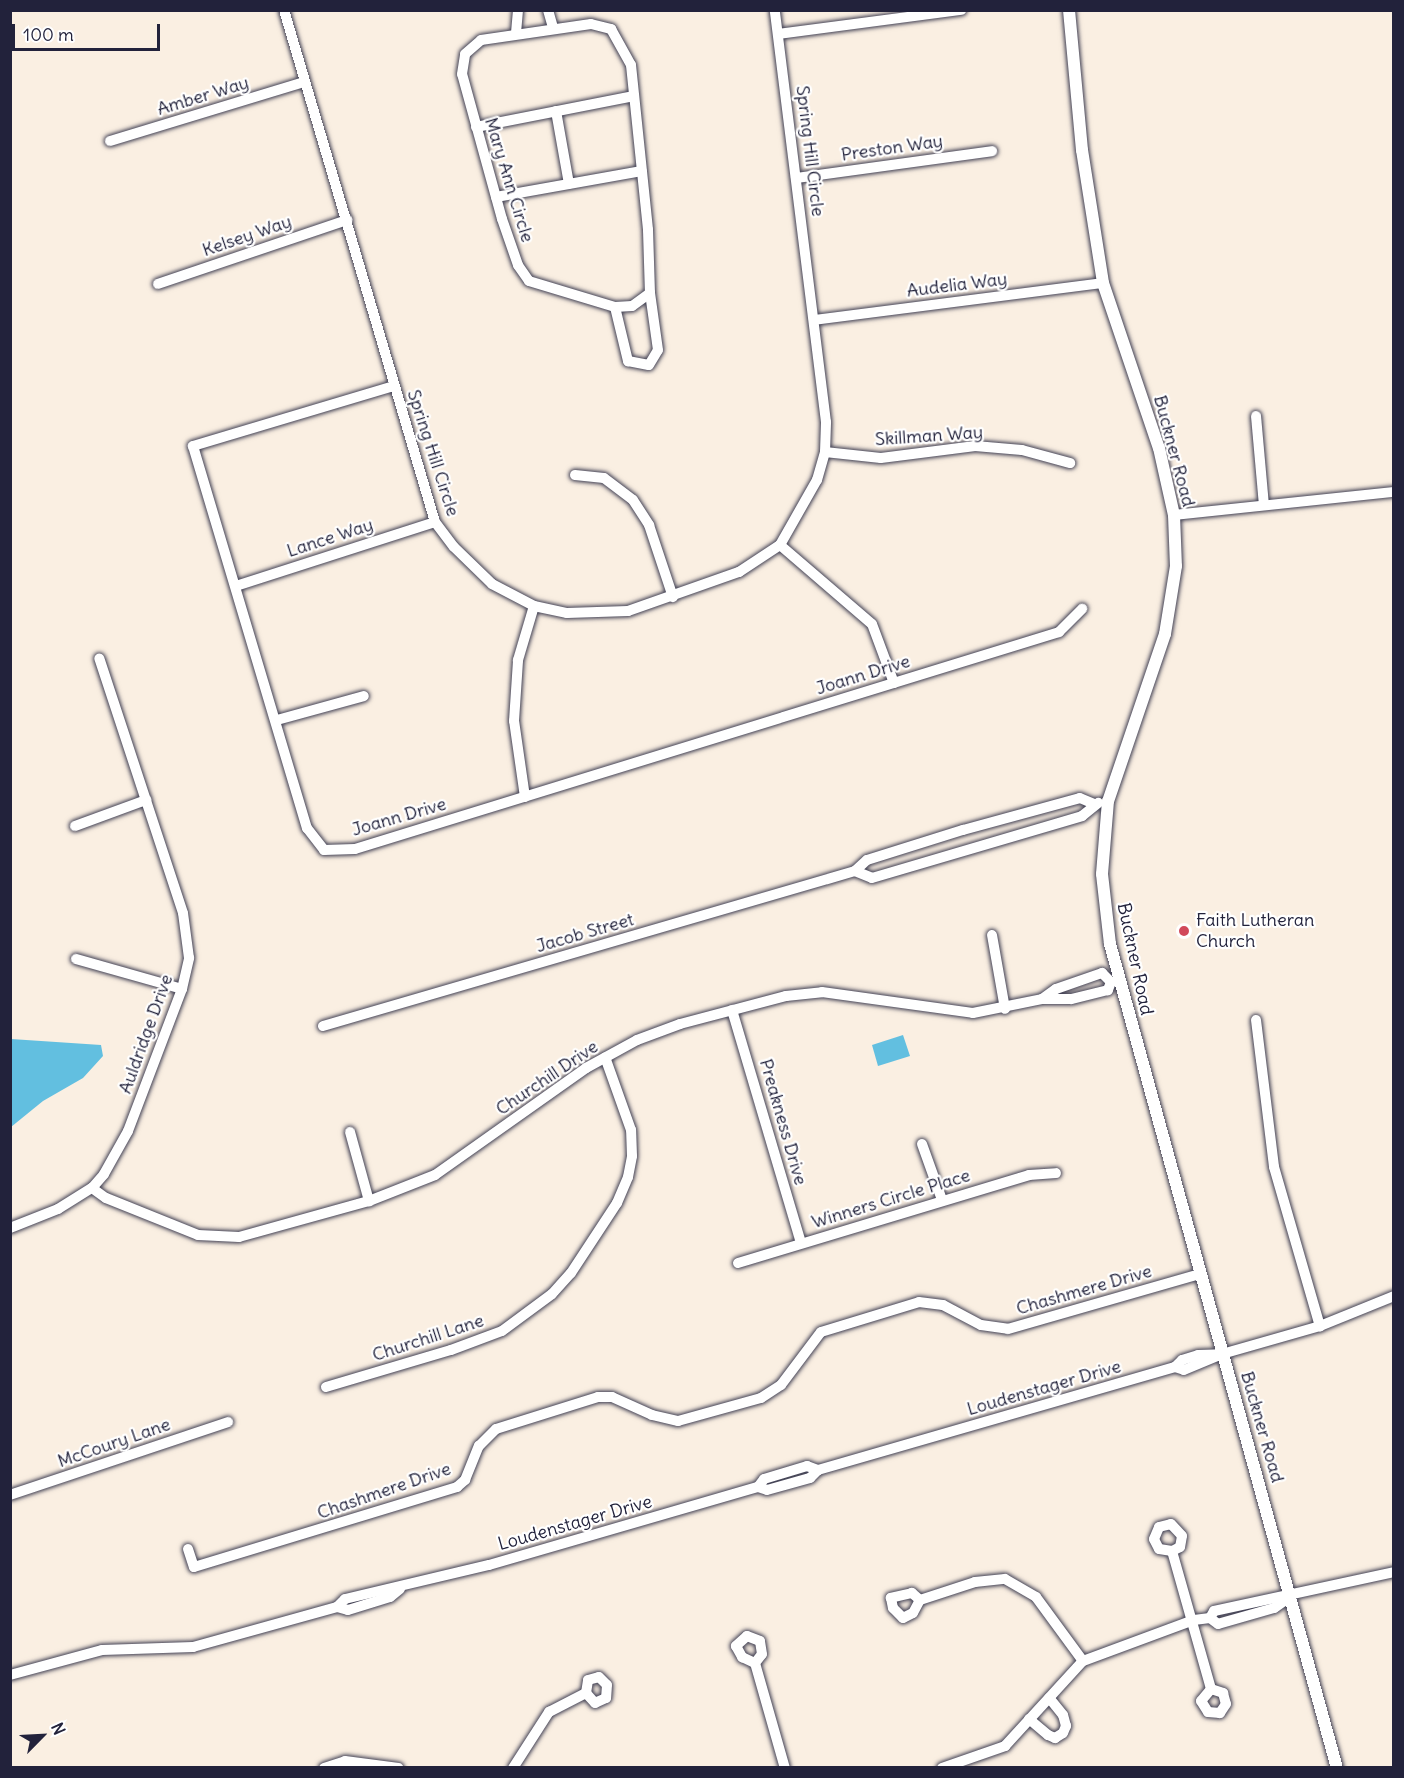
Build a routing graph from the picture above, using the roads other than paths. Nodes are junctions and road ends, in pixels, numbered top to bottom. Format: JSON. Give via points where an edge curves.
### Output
{"nodes":[{"id":1,"x":284,"y":10,"type":"edge"},
{"id":2,"x":518,"y":10,"type":"edge"},
{"id":3,"x":548,"y":10,"type":"edge"},
{"id":4,"x":775,"y":10,"type":"edge"},
{"id":5,"x":961,"y":10,"type":"edge"},
{"id":6,"x":1069,"y":10,"type":"edge"},
{"id":7,"x":553,"y":28,"type":"junction"},
{"id":8,"x":516,"y":33,"type":"junction"},
{"id":9,"x":778,"y":34,"type":"junction"},
{"id":10,"x":304,"y":82,"type":"junction"},
{"id":11,"x":634,"y":96,"type":"junction"},
{"id":12,"x":556,"y":111,"type":"junction"},
{"id":13,"x":476,"y":127,"type":"junction"},
{"id":14,"x":110,"y":141,"type":"dead end"},
{"id":15,"x":992,"y":151,"type":"dead end"},
{"id":16,"x":642,"y":171,"type":"junction"},
{"id":17,"x":796,"y":178,"type":"junction"},
{"id":18,"x":569,"y":184,"type":"junction"},
{"id":19,"x":496,"y":197,"type":"junction"},
{"id":20,"x":347,"y":220,"type":"junction"},
{"id":21,"x":1103,"y":283,"type":"junction"},
{"id":22,"x":158,"y":284,"type":"dead end"},
{"id":23,"x":650,"y":293,"type":"junction"},
{"id":24,"x":615,"y":307,"type":"junction"},
{"id":25,"x":814,"y":320,"type":"junction"},
{"id":26,"x":394,"y":386,"type":"junction"},
{"id":27,"x":1256,"y":416,"type":"dead end"},
{"id":28,"x":825,"y":452,"type":"junction"},
{"id":29,"x":1070,"y":463,"type":"dead end"},
{"id":30,"x":575,"y":475,"type":"dead end"},
{"id":31,"x":1394,"y":492,"type":"edge"},
{"id":32,"x":1264,"y":505,"type":"junction"},
{"id":33,"x":1174,"y":515,"type":"junction"},
{"id":34,"x":435,"y":522,"type":"junction"},
{"id":35,"x":780,"y":545,"type":"junction"},
{"id":36,"x":236,"y":586,"type":"junction"},
{"id":37,"x":673,"y":597,"type":"junction"},
{"id":38,"x":534,"y":606,"type":"junction"},
{"id":39,"x":1082,"y":609,"type":"dead end"},
{"id":40,"x":99,"y":658,"type":"dead end"},
{"id":41,"x":894,"y":683,"type":"junction"},
{"id":42,"x":364,"y":696,"type":"dead end"},
{"id":43,"x":277,"y":720,"type":"junction"},
{"id":44,"x":525,"y":797,"type":"junction"},
{"id":45,"x":146,"y":800,"type":"junction"},
{"id":46,"x":1108,"y":801,"type":"junction"},
{"id":47,"x":1094,"y":804,"type":"junction"},
{"id":48,"x":75,"y":826,"type":"dead end"},
{"id":49,"x":855,"y":871,"type":"junction"},
{"id":50,"x":992,"y":935,"type":"dead end"},
{"id":51,"x":76,"y":959,"type":"dead end"},
{"id":52,"x":1115,"y":981,"type":"junction"},
{"id":53,"x":182,"y":989,"type":"junction"},
{"id":54,"x":1042,"y":999,"type":"junction"},
{"id":55,"x":1005,"y":1009,"type":"junction"},
{"id":56,"x":732,"y":1010,"type":"junction"},
{"id":57,"x":1256,"y":1020,"type":"dead end"},
{"id":58,"x":323,"y":1026,"type":"dead end"},
{"id":59,"x":604,"y":1057,"type":"junction"},
{"id":60,"x":350,"y":1132,"type":"dead end"},
{"id":61,"x":922,"y":1144,"type":"dead end"},
{"id":62,"x":1056,"y":1173,"type":"dead end"},
{"id":63,"x":92,"y":1188,"type":"junction"},
{"id":64,"x":942,"y":1200,"type":"junction"},
{"id":65,"x":369,"y":1201,"type":"junction"},
{"id":66,"x":10,"y":1228,"type":"edge"},
{"id":67,"x":801,"y":1243,"type":"junction"},
{"id":68,"x":738,"y":1263,"type":"dead end"},
{"id":69,"x":1200,"y":1274,"type":"junction"},
{"id":70,"x":1394,"y":1296,"type":"edge"},
{"id":71,"x":1320,"y":1326,"type":"junction"},
{"id":72,"x":1222,"y":1354,"type":"junction"},
{"id":73,"x":326,"y":1387,"type":"dead end"},
{"id":74,"x":228,"y":1422,"type":"dead end"},
{"id":75,"x":10,"y":1495,"type":"edge"},
{"id":76,"x":188,"y":1550,"type":"dead end"},
{"id":77,"x":1172,"y":1551,"type":"dead end"},
{"id":78,"x":1394,"y":1572,"type":"edge"},
{"id":79,"x":1290,"y":1597,"type":"junction"},
{"id":80,"x":920,"y":1600,"type":"dead end"},
{"id":81,"x":1194,"y":1620,"type":"junction"},
{"id":82,"x":1083,"y":1661,"type":"junction"},
{"id":83,"x":755,"y":1663,"type":"dead end"},
{"id":84,"x":10,"y":1675,"type":"edge"},
{"id":85,"x":1211,"y":1689,"type":"dead end"},
{"id":86,"x":586,"y":1693,"type":"dead end"},
{"id":87,"x":1049,"y":1698,"type":"junction"},
{"id":88,"x":1029,"y":1719,"type":"junction"},
{"id":89,"x":324,"y":1767,"type":"edge"},
{"id":90,"x":399,"y":1767,"type":"edge"},
{"id":91,"x":513,"y":1767,"type":"edge"},
{"id":92,"x":785,"y":1767,"type":"edge"},
{"id":93,"x":942,"y":1767,"type":"edge"},
{"id":94,"x":1337,"y":1767,"type":"edge"}],
"edges":[{"from":1,"to":10,"type":"street","name":"Spring Hill Circle"},
{"from":2,"to":8,"type":"street"},
{"from":3,"to":7,"type":"street"},
{"from":4,"to":9,"type":"street","name":"Spring Hill Circle"},
{"from":5,"to":9,"type":"street"},
{"from":6,"to":21,"type":"street","name":"Buckner Road","via":[[1082,150]]},
{"from":7,"to":8,"type":"street","name":"Mary Ann Circle"},
{"from":7,"to":11,"type":"street","name":"Mary Ann Circle","via":[[591,24],[611,29],[631,65]]},
{"from":8,"to":13,"type":"street","name":"Mary Ann Circle","via":[[481,40],[465,54],[462,74]]},
{"from":9,"to":17,"type":"street","name":"Spring Hill Circle"},
{"from":10,"to":14,"type":"street","name":"Amber Way"},
{"from":10,"to":20,"type":"street","name":"Spring Hill Circle"},
{"from":11,"to":12,"type":"street"},
{"from":11,"to":16,"type":"street","name":"Mary Ann Circle"},
{"from":12,"to":13,"type":"street"},
{"from":12,"to":18,"type":"street"},
{"from":13,"to":19,"type":"street","name":"Mary Ann Circle"},
{"from":15,"to":17,"type":"street","name":"Preston Way"},
{"from":16,"to":18,"type":"street"},
{"from":16,"to":23,"type":"street","name":"Mary Ann Circle"},
{"from":17,"to":25,"type":"street","name":"Spring Hill Circle"},
{"from":18,"to":19,"type":"street"},
{"from":19,"to":24,"type":"street","name":"Mary Ann Circle","via":[[518,265],[529,281]]},
{"from":20,"to":22,"type":"street","name":"Kelsey Way"},
{"from":20,"to":26,"type":"street","name":"Spring Hill Circle"},
{"from":21,"to":25,"type":"street","name":"Audelia Way"},
{"from":21,"to":33,"type":"street","name":"Buckner Road","via":[[1159,448]]},
{"from":23,"to":24,"type":"street","via":[[633,306]]},
{"from":23,"to":24,"type":"street","name":"Mary Ann Circle","via":[[658,350],[649,365],[628,361]]},
{"from":25,"to":28,"type":"street","name":"Spring Hill Circle","via":[[826,422]]},
{"from":26,"to":34,"type":"street","name":"Spring Hill Circle"},
{"from":26,"to":36,"type":"street","name":"Joann Drive","via":[[194,446]]},
{"from":27,"to":32,"type":"street"},
{"from":28,"to":29,"type":"street","name":"Skillman Way","via":[[881,458],[975,446],[1022,450]]},
{"from":28,"to":35,"type":"street","name":"Spring Hill Circle","via":[[817,480]]},
{"from":30,"to":37,"type":"street","via":[[604,478],[633,500],[649,525]]},
{"from":31,"to":32,"type":"street"},
{"from":32,"to":33,"type":"street"},
{"from":33,"to":46,"type":"street","name":"Buckner Road","via":[[1176,566],[1165,634]]},
{"from":34,"to":36,"type":"street","name":"Lance Way"},
{"from":34,"to":38,"type":"street","name":"Spring Hill Circle","via":[[454,548],[492,584]]},
{"from":35,"to":37,"type":"street","name":"Spring Hill Circle","via":[[726,578]]},
{"from":35,"to":41,"type":"street","via":[[872,624]]},
{"from":36,"to":43,"type":"street","name":"Joann Drive"},
{"from":37,"to":38,"type":"street","name":"Spring Hill Circle","via":[[609,612],[567,613]]},
{"from":38,"to":44,"type":"street","via":[[518,660],[514,721]]},
{"from":39,"to":41,"type":"street","name":"Joann Drive","via":[[1059,633]]},
{"from":40,"to":45,"type":"street","name":"Auldridge Drive"},
{"from":41,"to":44,"type":"street","name":"Joann Drive"},
{"from":42,"to":43,"type":"street"},
{"from":43,"to":44,"type":"street","name":"Joann Drive","via":[[307,828],[324,850],[355,849]]},
{"from":45,"to":48,"type":"street"},
{"from":45,"to":53,"type":"street","name":"Auldridge Drive","via":[[188,938]]},
{"from":46,"to":47,"type":"street","name":"Jacob Street"},
{"from":46,"to":52,"type":"street","name":"Buckner Road","via":[[1102,874]]},
{"from":47,"to":49,"type":"street","name":"Jacob Street","via":[[1080,798],[963,830],[867,860]]},
{"from":47,"to":49,"type":"street","name":"Jacob Street","via":[[1082,816],[872,878]]},
{"from":49,"to":58,"type":"street","name":"Jacob Street"},
{"from":50,"to":55,"type":"street"},
{"from":51,"to":53,"type":"street"},
{"from":52,"to":54,"type":"street","name":"Churchill Drive","via":[[1108,990],[1071,999]]},
{"from":52,"to":54,"type":"street","name":"Churchill Drive","via":[[1102,973],[1056,989]]},
{"from":52,"to":69,"type":"street","name":"Buckner Road"},
{"from":53,"to":63,"type":"street","name":"Auldridge Drive","via":[[123,1141]]},
{"from":54,"to":55,"type":"street","name":"Churchill Drive"},
{"from":55,"to":56,"type":"street","name":"Churchill Drive","via":[[973,1013],[822,992],[786,996]]},
{"from":56,"to":59,"type":"street","name":"Churchill Drive","via":[[637,1040]]},
{"from":56,"to":67,"type":"street","name":"Preakness Drive"},
{"from":57,"to":71,"type":"street","via":[[1274,1167]]},
{"from":59,"to":65,"type":"street","name":"Churchill Drive","via":[[461,1159],[404,1190]]},
{"from":59,"to":73,"type":"street","name":"Churchill Lane","via":[[631,1130],[632,1156],[616,1203],[572,1273],[552,1294],[502,1330],[451,1350]]},
{"from":60,"to":65,"type":"street"},
{"from":61,"to":64,"type":"street"},
{"from":62,"to":64,"type":"street","name":"Winners Circle Place","via":[[1029,1174]]},
{"from":63,"to":65,"type":"street","name":"Churchill Drive","via":[[106,1198],[198,1235],[220,1239],[262,1233]]},
{"from":63,"to":66,"type":"street","name":"Auldridge Drive","via":[[58,1209]]},
{"from":64,"to":67,"type":"street","name":"Winners Circle Place"},
{"from":67,"to":68,"type":"street","name":"Winners Circle Place"},
{"from":69,"to":72,"type":"street","name":"Buckner Road"},
{"from":69,"to":76,"type":"street","name":"Chashmere Drive","via":[[1008,1329],[981,1325],[943,1305],[919,1302],[821,1332],[782,1385],[761,1398],[678,1421],[652,1415],[612,1397],[598,1397],[496,1429],[479,1446],[465,1480],[457,1487],[194,1567]]},
{"from":70,"to":71,"type":"street","name":"Loudenstager Drive"},
{"from":71,"to":72,"type":"street","name":"Loudenstager Drive"},
{"from":72,"to":79,"type":"street","name":"Buckner Road"},
{"from":72,"to":84,"type":"street","name":"Loudenstager Drive","via":[[1198,1355],[1175,1367],[818,1470],[807,1466],[764,1479],[758,1486],[400,1589],[390,1597],[348,1610],[337,1607],[193,1647],[102,1650]]},
{"from":74,"to":75,"type":"street","name":"McCoury Lane"},
{"from":77,"to":81,"type":"street"},
{"from":78,"to":79,"type":"street"},
{"from":79,"to":81,"type":"street","via":[[1271,1596]]},
{"from":79,"to":94,"type":"street","name":"Buckner Road"},
{"from":80,"to":82,"type":"street","via":[[975,1582],[1005,1579],[1036,1597]]},
{"from":81,"to":82,"type":"street"},
{"from":81,"to":85,"type":"street"},
{"from":82,"to":87,"type":"street"},
{"from":83,"to":92,"type":"street"},
{"from":86,"to":91,"type":"street","via":[[549,1712]]},
{"from":87,"to":88,"type":"street"},
{"from":87,"to":88,"type":"street","via":[[1063,1714],[1063,1733],[1055,1738]]},
{"from":88,"to":93,"type":"street","via":[[1005,1746]]},
{"from":89,"to":90,"type":"street","via":[[345,1761]]}]}
